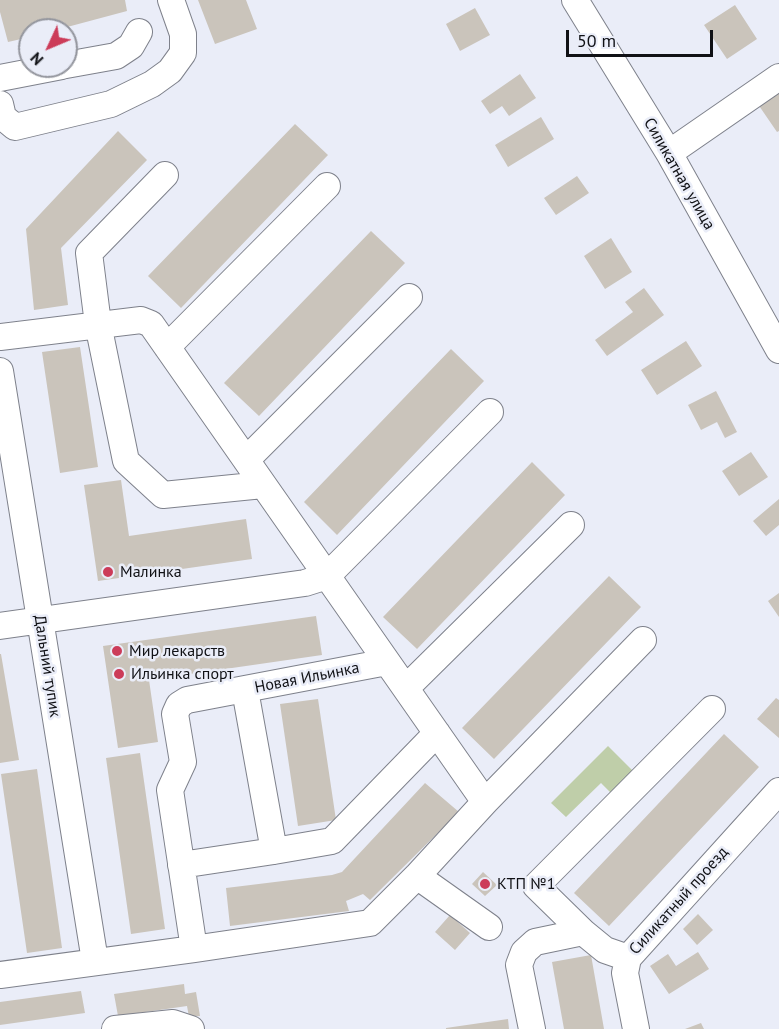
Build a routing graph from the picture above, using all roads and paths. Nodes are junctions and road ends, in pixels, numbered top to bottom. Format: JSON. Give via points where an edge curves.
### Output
{"nodes":[{"id":1,"x":171,"y":0,"type":"edge"},
{"id":2,"x":575,"y":0,"type":"edge"},
{"id":3,"x":139,"y":32,"type":"dead end"},
{"id":4,"x":78,"y":63,"type":"edge"},
{"id":5,"x":18,"y":75,"type":"edge"},
{"id":6,"x":779,"y":77,"type":"edge"},
{"id":7,"x":0,"y":78,"type":"edge"},
{"id":8,"x":0,"y":104,"type":"edge"},
{"id":9,"x":669,"y":153,"type":"junction"},
{"id":10,"x":165,"y":175,"type":"dead end"},
{"id":11,"x":327,"y":186,"type":"dead end"},
{"id":12,"x":409,"y":297,"type":"dead end"},
{"id":13,"x":98,"y":324,"type":"junction"},
{"id":14,"x":0,"y":337,"type":"edge"},
{"id":15,"x":167,"y":347,"type":"junction"},
{"id":16,"x":779,"y":350,"type":"edge"},
{"id":17,"x":0,"y":370,"type":"edge"},
{"id":18,"x":490,"y":412,"type":"dead end"},
{"id":19,"x":246,"y":460,"type":"junction"},
{"id":20,"x":263,"y":485,"type":"junction"},
{"id":21,"x":571,"y":525,"type":"dead end"},
{"id":22,"x":327,"y":576,"type":"junction"},
{"id":23,"x":39,"y":620,"type":"junction"},
{"id":24,"x":0,"y":626,"type":"edge"},
{"id":25,"x":643,"y":640,"type":"dead end"},
{"id":26,"x":387,"y":662,"type":"junction"},
{"id":27,"x":406,"y":688,"type":"junction"},
{"id":28,"x":244,"y":690,"type":"junction"},
{"id":29,"x":712,"y":709,"type":"dead end"},
{"id":30,"x":437,"y":733,"type":"junction"},
{"id":31,"x":779,"y":791,"type":"edge"},
{"id":32,"x":485,"y":802,"type":"junction"},
{"id":33,"x":274,"y":852,"type":"junction"},
{"id":34,"x":181,"y":865,"type":"junction"},
{"id":35,"x":417,"y":876,"type":"junction"},
{"id":36,"x":489,"y":927,"type":"dead end"},
{"id":37,"x":583,"y":932,"type":"junction"},
{"id":38,"x":194,"y":949,"type":"junction"},
{"id":39,"x":628,"y":958,"type":"junction"},
{"id":40,"x":95,"y":962,"type":"junction"},
{"id":41,"x":0,"y":975,"type":"edge"},
{"id":42,"x":115,"y":1029,"type":"edge"},
{"id":43,"x":191,"y":1029,"type":"edge"},
{"id":44,"x":532,"y":1029,"type":"edge"},
{"id":45,"x":636,"y":1029,"type":"edge"}],
"edges":[{"from":1,"to":8,"type":"street","via":[[183,34],[183,52],[170,71],[152,84],[111,104],[15,127],[3,117]]},
{"from":2,"to":9,"type":"street","name":"Силикатная улица"},
{"from":3,"to":4,"type":"street","via":[[131,46],[116,56]]},
{"from":5,"to":7,"type":"street"},
{"from":6,"to":9,"type":"street"},
{"from":9,"to":16,"type":"street","name":"Силикатная улица"},
{"from":10,"to":13,"type":"street","via":[[90,253]]},
{"from":11,"to":15,"type":"street"},
{"from":12,"to":19,"type":"street"},
{"from":13,"to":14,"type":"street","name":"Новая Ильинка"},
{"from":13,"to":15,"type":"street","name":"Новая Ильинка","via":[[141,320],[151,324]]},
{"from":13,"to":20,"type":"street","via":[[126,461],[163,495]]},
{"from":15,"to":19,"type":"street","name":"Новая Ильинка"},
{"from":17,"to":23,"type":"street","name":"Дальний тупик"},
{"from":18,"to":22,"type":"street"},
{"from":19,"to":20,"type":"street","name":"Новая Ильинка"},
{"from":20,"to":22,"type":"street","name":"Новая Ильинка"},
{"from":21,"to":27,"type":"street"},
{"from":22,"to":23,"type":"street","via":[[305,583]]},
{"from":22,"to":26,"type":"street","name":"Новая Ильинка"},
{"from":23,"to":24,"type":"street"},
{"from":23,"to":40,"type":"street","name":"Дальний тупик"},
{"from":25,"to":32,"type":"street"},
{"from":26,"to":27,"type":"street","name":"Новая Ильинка"},
{"from":26,"to":28,"type":"street","name":"Новая Ильинка"},
{"from":27,"to":30,"type":"street","name":"Новая Ильинка"},
{"from":28,"to":33,"type":"street"},
{"from":28,"to":34,"type":"street","name":"Новая Ильинка","via":[[187,700],[175,714],[183,762],[170,790]]},
{"from":29,"to":37,"type":"street","via":[[536,885]]},
{"from":30,"to":32,"type":"street","name":"Новая Ильинка"},
{"from":30,"to":33,"type":"street","via":[[332,841]]},
{"from":31,"to":39,"type":"street","name":"Силикатный проезд"},
{"from":32,"to":35,"type":"street"},
{"from":33,"to":34,"type":"street"},
{"from":34,"to":38,"type":"street","name":"Новая Ильинка"},
{"from":35,"to":36,"type":"street"},
{"from":35,"to":38,"type":"street","via":[[370,923]]},
{"from":37,"to":39,"type":"street","via":[[605,950]]},
{"from":37,"to":44,"type":"street","via":[[535,942],[524,952],[519,965]]},
{"from":38,"to":40,"type":"street"},
{"from":39,"to":45,"type":"street","name":"Силикатный проезд","via":[[625,973]]},
{"from":40,"to":41,"type":"street"},
{"from":42,"to":43,"type":"street","via":[[173,1023]]}]}
